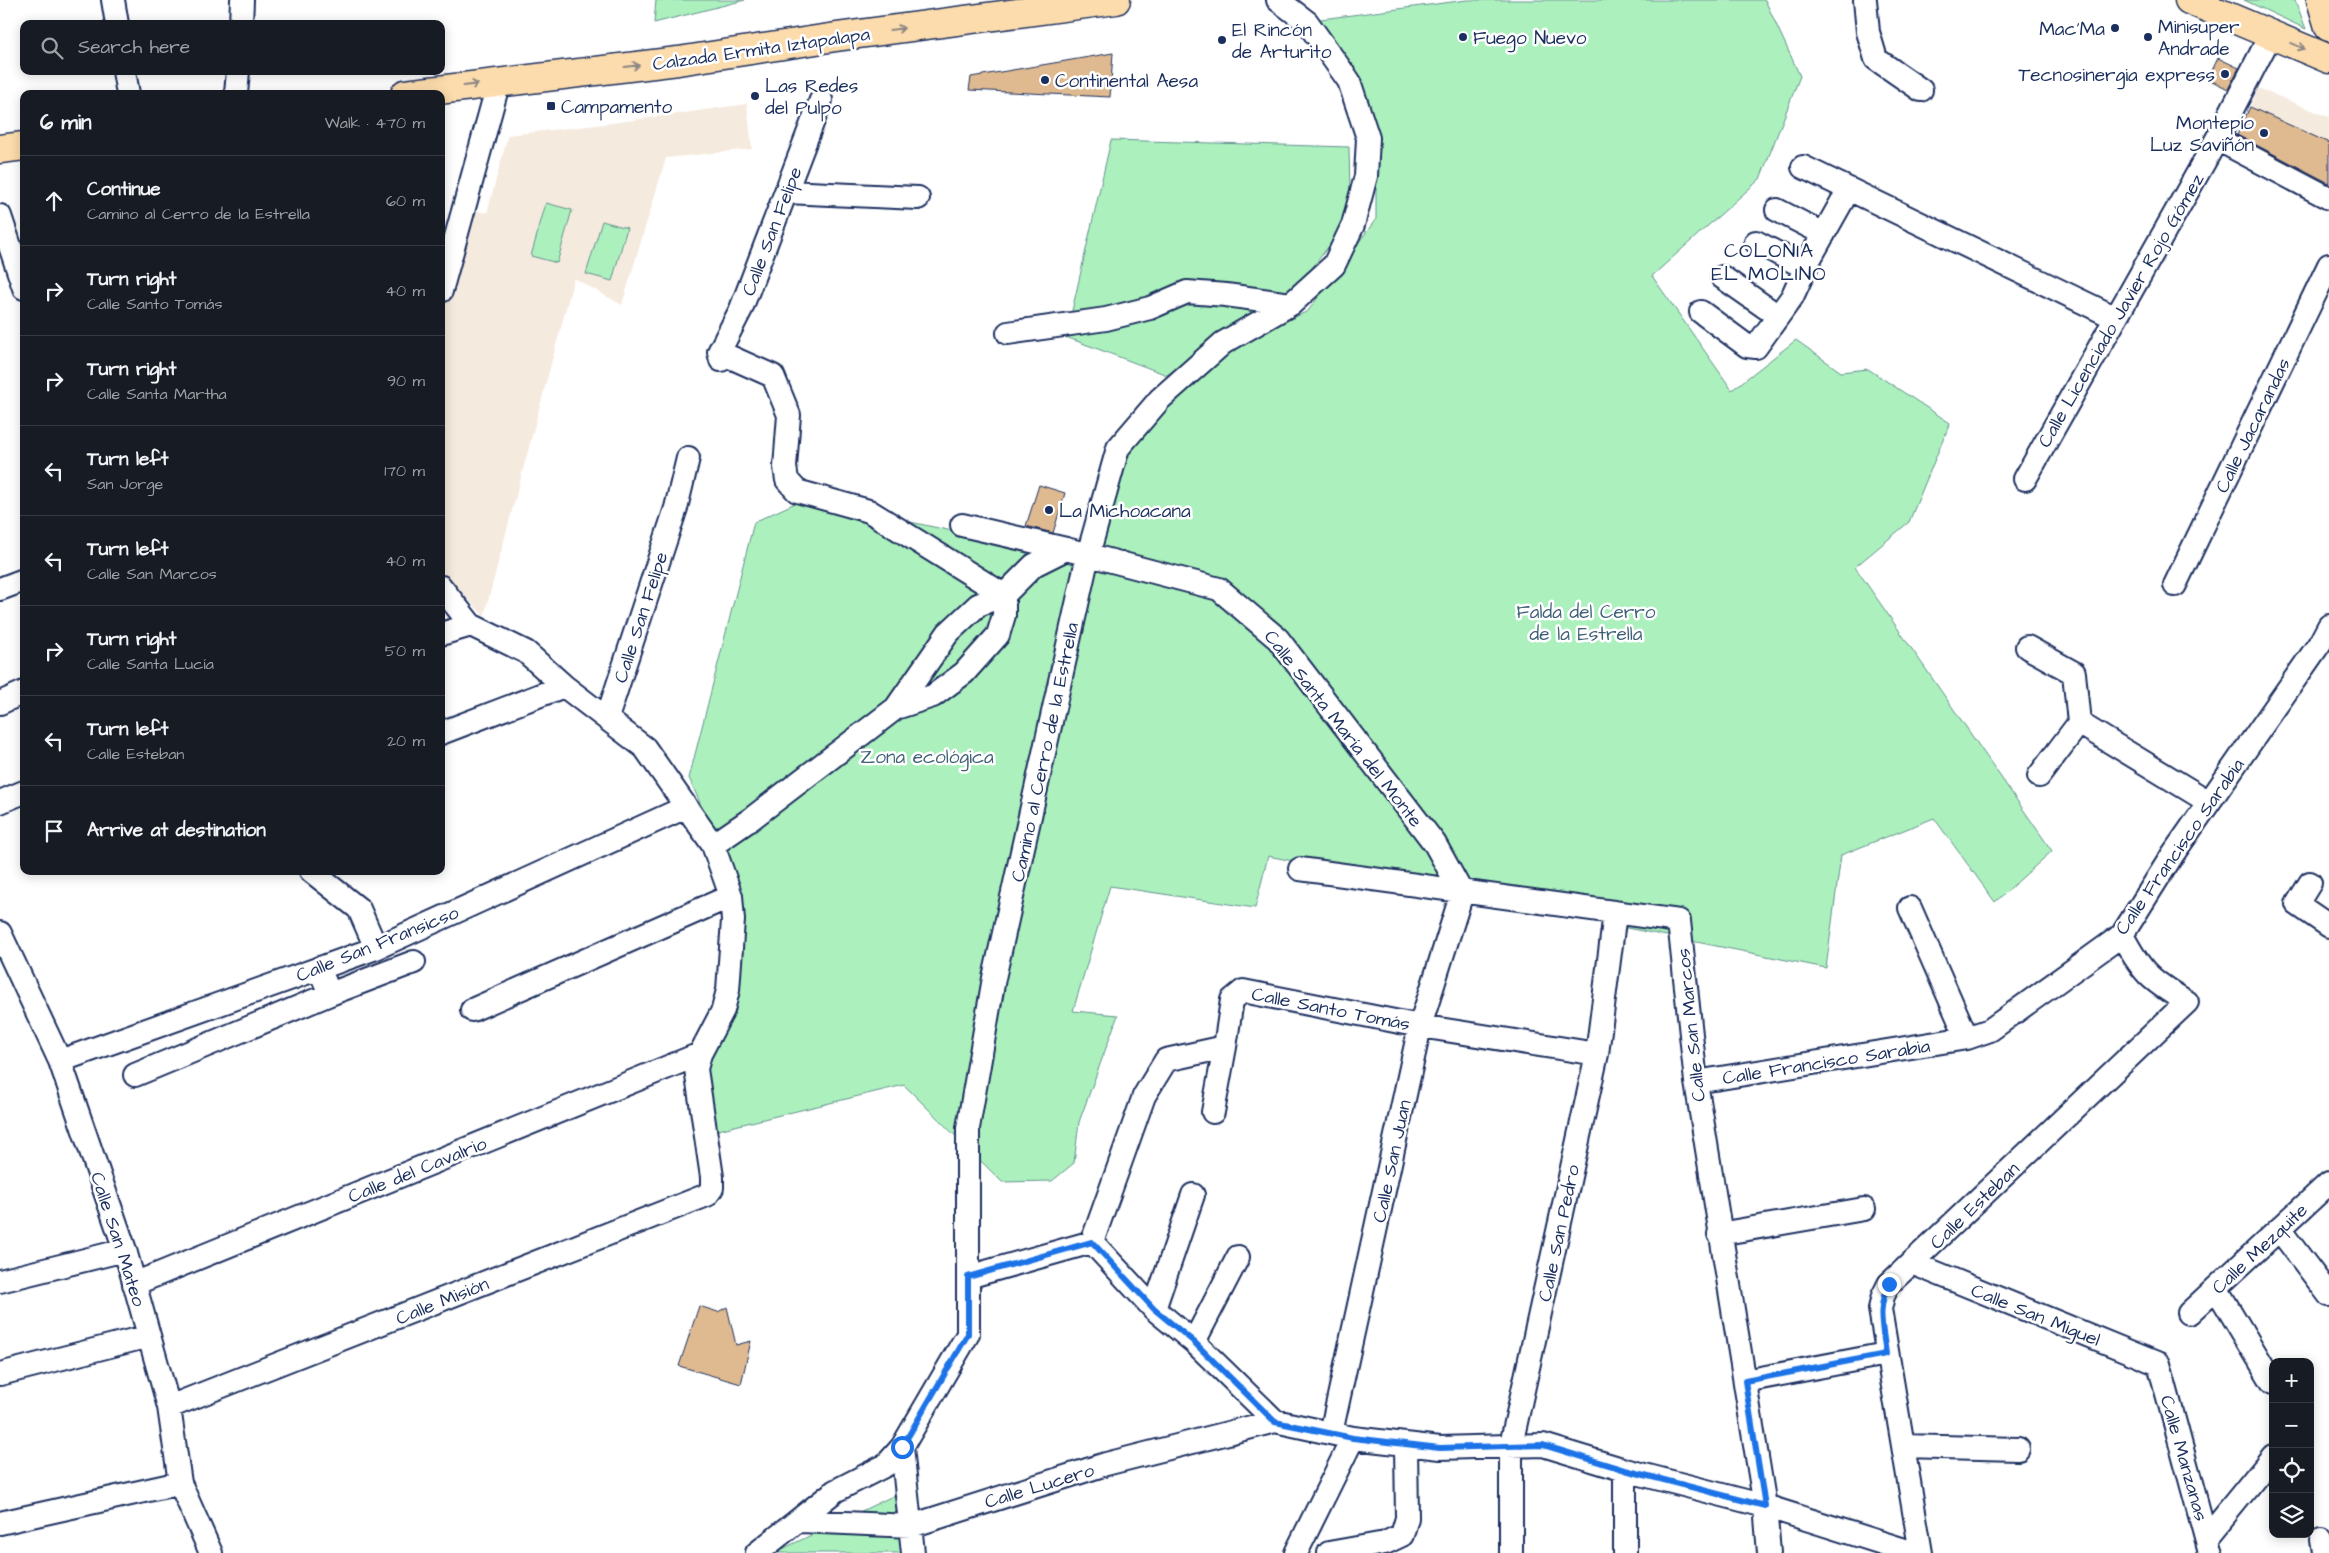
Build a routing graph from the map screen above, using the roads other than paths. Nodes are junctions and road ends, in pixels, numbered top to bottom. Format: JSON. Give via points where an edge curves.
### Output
{"nodes":[{"id":1,"x":113,"y":0,"type":"edge"},
{"id":2,"x":242,"y":0,"type":"edge"},
{"id":3,"x":1116,"y":0,"type":"edge"},
{"id":4,"x":1278,"y":0,"type":"edge"},
{"id":5,"x":1865,"y":0,"type":"edge"},
{"id":6,"x":2189,"y":0,"type":"edge"},
{"id":7,"x":2321,"y":0,"type":"edge"},
{"id":8,"x":116,"y":20,"type":"edge"},
{"id":9,"x":241,"y":20,"type":"edge"},
{"id":10,"x":2329,"y":27,"type":"edge"},
{"id":11,"x":2271,"y":34,"type":"junction"},
{"id":12,"x":2329,"y":59,"type":"edge"},
{"id":13,"x":125,"y":75,"type":"edge"},
{"id":14,"x":238,"y":75,"type":"edge"},
{"id":15,"x":500,"y":82,"type":"junction"},
{"id":16,"x":127,"y":90,"type":"edge"},
{"id":17,"x":236,"y":90,"type":"edge"},
{"id":18,"x":437,"y":90,"type":"edge"},
{"id":19,"x":1921,"y":90,"type":"dead end"},
{"id":20,"x":821,"y":100,"type":"dead end"},
{"id":21,"x":2217,"y":140,"type":"junction"},
{"id":22,"x":20,"y":146,"type":"edge"},
{"id":23,"x":0,"y":149,"type":"edge"},
{"id":24,"x":1803,"y":167,"type":"dead end"},
{"id":25,"x":1849,"y":189,"type":"junction"},
{"id":26,"x":786,"y":192,"type":"junction"},
{"id":27,"x":918,"y":198,"type":"dead end"},
{"id":28,"x":2329,"y":198,"type":"edge"},
{"id":29,"x":1777,"y":210,"type":"dead end"},
{"id":30,"x":0,"y":216,"type":"edge"},
{"id":31,"x":1824,"y":234,"type":"junction"},
{"id":32,"x":1756,"y":242,"type":"dead end"},
{"id":33,"x":2329,"y":265,"type":"edge"},
{"id":34,"x":1806,"y":268,"type":"junction"},
{"id":35,"x":20,"y":276,"type":"edge"},
{"id":36,"x":445,"y":277,"type":"edge"},
{"id":37,"x":1722,"y":277,"type":"dead end"},
{"id":38,"x":1291,"y":304,"type":"junction"},
{"id":39,"x":1701,"y":312,"type":"dead end"},
{"id":40,"x":1778,"y":316,"type":"junction"},
{"id":41,"x":2116,"y":318,"type":"junction"},
{"id":42,"x":1008,"y":333,"type":"dead end"},
{"id":43,"x":688,"y":458,"type":"dead end"},
{"id":44,"x":2025,"y":479,"type":"dead end"},
{"id":45,"x":962,"y":525,"type":"dead end"},
{"id":46,"x":1066,"y":549,"type":"junction"},
{"id":47,"x":1088,"y":555,"type":"junction"},
{"id":48,"x":20,"y":582,"type":"edge"},
{"id":49,"x":2175,"y":585,"type":"dead end"},
{"id":50,"x":0,"y":589,"type":"edge"},
{"id":51,"x":445,"y":592,"type":"edge"},
{"id":52,"x":1004,"y":595,"type":"junction"},
{"id":53,"x":471,"y":625,"type":"junction"},
{"id":54,"x":445,"y":633,"type":"edge"},
{"id":55,"x":2326,"y":639,"type":"edge"},
{"id":56,"x":2027,"y":647,"type":"dead end"},
{"id":57,"x":564,"y":686,"type":"junction"},
{"id":58,"x":20,"y":694,"type":"edge"},
{"id":59,"x":0,"y":703,"type":"edge"},
{"id":60,"x":896,"y":708,"type":"junction"},
{"id":61,"x":607,"y":718,"type":"junction"},
{"id":62,"x":2079,"y":723,"type":"junction"},
{"id":63,"x":445,"y":732,"type":"edge"},
{"id":64,"x":2039,"y":776,"type":"dead end"},
{"id":65,"x":20,"y":794,"type":"edge"},
{"id":66,"x":0,"y":802,"type":"edge"},
{"id":67,"x":2209,"y":802,"type":"junction"},
{"id":68,"x":686,"y":806,"type":"junction"},
{"id":69,"x":713,"y":845,"type":"junction"},
{"id":70,"x":1300,"y":869,"type":"dead end"},
{"id":71,"x":316,"y":875,"type":"edge"},
{"id":72,"x":2310,"y":883,"type":"dead end"},
{"id":73,"x":1462,"y":893,"type":"junction"},
{"id":74,"x":731,"y":896,"type":"junction"},
{"id":75,"x":1910,"y":908,"type":"dead end"},
{"id":76,"x":1615,"y":913,"type":"junction"},
{"id":77,"x":2329,"y":926,"type":"edge"},
{"id":78,"x":0,"y":933,"type":"edge"},
{"id":79,"x":2122,"y":935,"type":"junction"},
{"id":80,"x":376,"y":948,"type":"junction"},
{"id":81,"x":414,"y":962,"type":"dead end"},
{"id":82,"x":319,"y":968,"type":"junction"},
{"id":83,"x":330,"y":994,"type":"junction"},
{"id":84,"x":472,"y":1010,"type":"dead end"},
{"id":85,"x":1420,"y":1026,"type":"junction"},
{"id":86,"x":1967,"y":1038,"type":"junction"},
{"id":87,"x":1225,"y":1047,"type":"junction"},
{"id":88,"x":700,"y":1054,"type":"junction"},
{"id":89,"x":1597,"y":1054,"type":"junction"},
{"id":90,"x":60,"y":1061,"type":"junction"},
{"id":91,"x":135,"y":1075,"type":"dead end"},
{"id":92,"x":1696,"y":1082,"type":"junction"},
{"id":93,"x":1213,"y":1112,"type":"dead end"},
{"id":94,"x":2328,"y":1187,"type":"edge"},
{"id":95,"x":1193,"y":1195,"type":"dead end"},
{"id":96,"x":1864,"y":1209,"type":"dead end"},
{"id":97,"x":2279,"y":1229,"type":"junction"},
{"id":98,"x":1719,"y":1234,"type":"junction"},
{"id":99,"x":1092,"y":1242,"type":"junction"},
{"id":100,"x":125,"y":1250,"type":"junction"},
{"id":101,"x":1238,"y":1257,"type":"dead end"},
{"id":102,"x":1912,"y":1263,"type":"junction"},
{"id":103,"x":968,"y":1277,"type":"junction"},
{"id":104,"x":0,"y":1281,"type":"edge"},
{"id":105,"x":134,"y":1284,"type":"junction"},
{"id":106,"x":2216,"y":1288,"type":"junction"},
{"id":107,"x":2329,"y":1294,"type":"edge"},
{"id":108,"x":1154,"y":1309,"type":"junction"},
{"id":109,"x":2189,"y":1313,"type":"dead end"},
{"id":110,"x":149,"y":1336,"type":"junction"},
{"id":111,"x":1194,"y":1342,"type":"junction"},
{"id":112,"x":1886,"y":1354,"type":"junction"},
{"id":113,"x":2159,"y":1364,"type":"joint"},
{"id":114,"x":0,"y":1374,"type":"edge"},
{"id":115,"x":2269,"y":1376,"type":"edge"},
{"id":116,"x":1745,"y":1381,"type":"junction"},
{"id":117,"x":169,"y":1408,"type":"junction"},
{"id":118,"x":1275,"y":1422,"type":"junction"},
{"id":119,"x":1331,"y":1432,"type":"junction"},
{"id":120,"x":1353,"y":1438,"type":"junction"},
{"id":121,"x":1406,"y":1445,"type":"junction"},
{"id":122,"x":1511,"y":1445,"type":"junction"},
{"id":123,"x":1904,"y":1446,"type":"junction"},
{"id":124,"x":902,"y":1447,"type":"junction"},
{"id":125,"x":2018,"y":1449,"type":"dead end"},
{"id":126,"x":2269,"y":1462,"type":"edge"},
{"id":127,"x":1625,"y":1470,"type":"junction"},
{"id":128,"x":180,"y":1483,"type":"junction"},
{"id":129,"x":1765,"y":1506,"type":"junction"},
{"id":130,"x":801,"y":1520,"type":"junction"},
{"id":131,"x":0,"y":1523,"type":"edge"},
{"id":132,"x":910,"y":1526,"type":"junction"},
{"id":133,"x":2209,"y":1545,"type":"edge"},
{"id":134,"x":211,"y":1553,"type":"edge"},
{"id":135,"x":757,"y":1553,"type":"edge"},
{"id":136,"x":913,"y":1553,"type":"edge"},
{"id":137,"x":1296,"y":1553,"type":"edge"},
{"id":138,"x":1329,"y":1553,"type":"edge"},
{"id":139,"x":1511,"y":1553,"type":"edge"},
{"id":140,"x":1625,"y":1553,"type":"edge"},
{"id":141,"x":1769,"y":1553,"type":"edge"},
{"id":142,"x":1914,"y":1553,"type":"edge"},
{"id":143,"x":1921,"y":1553,"type":"edge"}],
"edges":[{"from":1,"to":8,"type":"street"},
{"from":2,"to":9,"type":"street"},
{"from":15,"to":3,"type":"main road","name":"Calzada Ermita Iztapalapa","one_way":true,"via":[[678,61]]},
{"from":4,"to":38,"type":"street","name":"Camino al Cerro de la Estrella","via":[[1307,22],[1349,82],[1368,138],[1366,176],[1354,225],[1334,265]]},
{"from":5,"to":19,"type":"street","via":[[1868,32],[1876,59]]},
{"from":6,"to":11,"type":"main road"},
{"from":7,"to":10,"type":"main road"},
{"from":11,"to":12,"type":"main road","one_way":true},
{"from":11,"to":21,"type":"street","name":"Calle Licenciado Javier Rojo Gómez"},
{"from":13,"to":16,"type":"street"},
{"from":14,"to":17,"type":"street"},
{"from":18,"to":15,"type":"main road","name":"Calzada Ermita Iztapalapa","one_way":true},
{"from":15,"to":36,"type":"street"},
{"from":20,"to":26,"type":"street","name":"Calle San Felipe"},
{"from":21,"to":28,"type":"street"},
{"from":21,"to":41,"type":"street","name":"Calle Licenciado Javier Rojo Gómez"},
{"from":22,"to":23,"type":"main road"},
{"from":24,"to":25,"type":"street"},
{"from":25,"to":31,"type":"street"},
{"from":25,"to":41,"type":"street"},
{"from":26,"to":27,"type":"street"},
{"from":26,"to":52,"type":"street","name":"Calle San Felipe","via":[[720,356],[773,376],[789,416],[787,480],[797,491],[869,511]]},
{"from":29,"to":31,"type":"street"},
{"from":30,"to":35,"type":"street"},
{"from":31,"to":34,"type":"street"},
{"from":32,"to":34,"type":"street"},
{"from":33,"to":49,"type":"street","name":"Calle Jacarandas"},
{"from":34,"to":40,"type":"street","via":[[1792,297]]},
{"from":37,"to":40,"type":"street"},
{"from":38,"to":42,"type":"street","via":[[1187,292],[1150,308],[1106,319]]},
{"from":38,"to":47,"type":"street","name":"Camino al Cerro de la Estrella","via":[[1223,344],[1160,399],[1118,448]]},
{"from":39,"to":40,"type":"street","via":[[1747,346],[1756,347]]},
{"from":41,"to":44,"type":"street","name":"Calle Licenciado Javier Rojo Gómez"},
{"from":43,"to":61,"type":"street","name":"Calle San Felipe","via":[[676,508]]},
{"from":45,"to":46,"type":"street","name":"Calle Santa María del Monte"},
{"from":46,"to":47,"type":"street","name":"Calle Santa María del Monte"},
{"from":46,"to":52,"type":"street","via":[[1034,565]]},
{"from":47,"to":73,"type":"street","name":"Calle Santa María del Monte","via":[[1219,589],[1278,639],[1436,844]]},
{"from":47,"to":103,"type":"street","name":"Camino al Cerro de la Estrella","via":[[994,978],[968,1128]]},
{"from":48,"to":50,"type":"street"},
{"from":51,"to":53,"type":"street"},
{"from":52,"to":60,"type":"street","via":[[978,605],[948,633]]},
{"from":52,"to":60,"type":"street","via":[[1004,615],[998,635],[964,673],[934,696]]},
{"from":53,"to":54,"type":"street"},
{"from":53,"to":57,"type":"street","via":[[526,652]]},
{"from":55,"to":67,"type":"street","name":"Calle Francisco Sarabia"},
{"from":56,"to":62,"type":"street","via":[[2074,673]]},
{"from":57,"to":61,"type":"street"},
{"from":57,"to":63,"type":"street"},
{"from":58,"to":59,"type":"street"},
{"from":60,"to":69,"type":"street"},
{"from":61,"to":68,"type":"street","via":[[645,748]]},
{"from":62,"to":64,"type":"street"},
{"from":62,"to":67,"type":"street"},
{"from":65,"to":66,"type":"street"},
{"from":67,"to":79,"type":"street","name":"Calle Francisco Sarabia"},
{"from":68,"to":69,"type":"street"},
{"from":68,"to":80,"type":"street","name":"Calle San Fransicso"},
{"from":69,"to":74,"type":"street"},
{"from":70,"to":73,"type":"street","name":"Calle San Marcos"},
{"from":71,"to":80,"type":"street","via":[[359,909]]},
{"from":72,"to":77,"type":"street","via":[[2297,904]]},
{"from":73,"to":76,"type":"street","name":"Calle San Marcos"},
{"from":73,"to":85,"type":"street","name":"Calle San Juan"},
{"from":74,"to":84,"type":"street"},
{"from":74,"to":88,"type":"street","via":[[733,920],[728,990],[723,1010]]},
{"from":75,"to":86,"type":"street"},
{"from":76,"to":89,"type":"street","name":"Calle San Pedro"},
{"from":76,"to":92,"type":"street","name":"Calle San Marcos","via":[[1679,921]]},
{"from":78,"to":90,"type":"street","name":"Calle San Mateo"},
{"from":79,"to":86,"type":"street","name":"Calle Francisco Sarabia","via":[[1990,1030]]},
{"from":79,"to":102,"type":"street","name":"Calle Esteban","via":[[2135,961],[2154,982],[2187,1002]]},
{"from":80,"to":82,"type":"street","name":"Calle San Fransicso"},
{"from":81,"to":83,"type":"street"},
{"from":82,"to":83,"type":"street"},
{"from":82,"to":90,"type":"street","name":"Calle San Fransicso"},
{"from":83,"to":91,"type":"street"},
{"from":85,"to":87,"type":"street","name":"Calle Santo Tomás","via":[[1243,991],[1232,1000]]},
{"from":85,"to":89,"type":"street","name":"Calle Santo Tomás"},
{"from":85,"to":119,"type":"street","name":"Calle San Juan"},
{"from":86,"to":92,"type":"street","name":"Calle Francisco Sarabia"},
{"from":87,"to":93,"type":"street"},
{"from":87,"to":99,"type":"street","via":[[1166,1060],[1144,1096]]},
{"from":88,"to":105,"type":"street","name":"Calle del Cavalrio"},
{"from":88,"to":117,"type":"street","name":"Calle Misión","via":[[696,1069],[712,1177],[712,1188],[707,1195]]},
{"from":89,"to":122,"type":"street","name":"Calle San Pedro"},
{"from":90,"to":100,"type":"street","name":"Calle San Mateo"},
{"from":92,"to":98,"type":"street","name":"Calle San Marcos"},
{"from":94,"to":97,"type":"street","name":"Calle Mezquite"},
{"from":95,"to":108,"type":"street"},
{"from":96,"to":98,"type":"street"},
{"from":97,"to":106,"type":"street","name":"Calle Mezquite"},
{"from":97,"to":107,"type":"street"},
{"from":98,"to":116,"type":"street","name":"Calle San Marcos"},
{"from":99,"to":103,"type":"street"},
{"from":99,"to":108,"type":"street"},
{"from":100,"to":104,"type":"street"},
{"from":100,"to":105,"type":"street","name":"Calle San Mateo"},
{"from":101,"to":111,"type":"street"},
{"from":102,"to":112,"type":"street","name":"Calle Esteban","via":[[1889,1284],[1883,1296],[1880,1309]]},
{"from":102,"to":113,"type":"street","name":"Calle San Miguel"},
{"from":103,"to":124,"type":"street","name":"Camino al Cerro de la Estrella","via":[[968,1334]]},
{"from":105,"to":110,"type":"street","name":"Calle San Mateo"},
{"from":106,"to":109,"type":"street","name":"Calle Mezquite"},
{"from":106,"to":115,"type":"street"},
{"from":108,"to":111,"type":"street"},
{"from":110,"to":114,"type":"street"},
{"from":110,"to":117,"type":"street","name":"Calle San Mateo"},
{"from":111,"to":118,"type":"street"},
{"from":112,"to":116,"type":"street"},
{"from":112,"to":123,"type":"street","name":"Calle Esteban"},
{"from":113,"to":133,"type":"street","name":"Calle Manzanas"},
{"from":116,"to":129,"type":"street","name":"Calle San Marcos"},
{"from":117,"to":128,"type":"street","name":"Calle San Mateo"},
{"from":118,"to":119,"type":"street"},
{"from":118,"to":132,"type":"street","name":"Calle Lucero","via":[[1106,1464]]},
{"from":119,"to":120,"type":"street"},
{"from":120,"to":121,"type":"street"},
{"from":120,"to":137,"type":"street"},
{"from":121,"to":122,"type":"street","via":[[1440,1448]]},
{"from":121,"to":138,"type":"street","via":[[1407,1518],[1402,1535],[1385,1543]]},
{"from":122,"to":127,"type":"street","via":[[1543,1445]]},
{"from":122,"to":139,"type":"street","name":"Calle San Pedro"},
{"from":123,"to":125,"type":"street"},
{"from":123,"to":143,"type":"street","name":"Calle Esteban"},
{"from":124,"to":130,"type":"street","name":"Camino al Cerro de la Estrella","via":[[886,1466],[835,1491]]},
{"from":124,"to":132,"type":"street"},
{"from":126,"to":133,"type":"street"},
{"from":127,"to":129,"type":"street"},
{"from":127,"to":140,"type":"street"},
{"from":128,"to":131,"type":"street"},
{"from":128,"to":134,"type":"street","name":"Calle San Mateo"},
{"from":129,"to":141,"type":"street","name":"Calle San Marcos"},
{"from":129,"to":142,"type":"street"},
{"from":130,"to":132,"type":"street","name":"Calle Lucero"},
{"from":130,"to":135,"type":"street","name":"Camino al Cerro de la Estrella"},
{"from":132,"to":136,"type":"street"}]}
